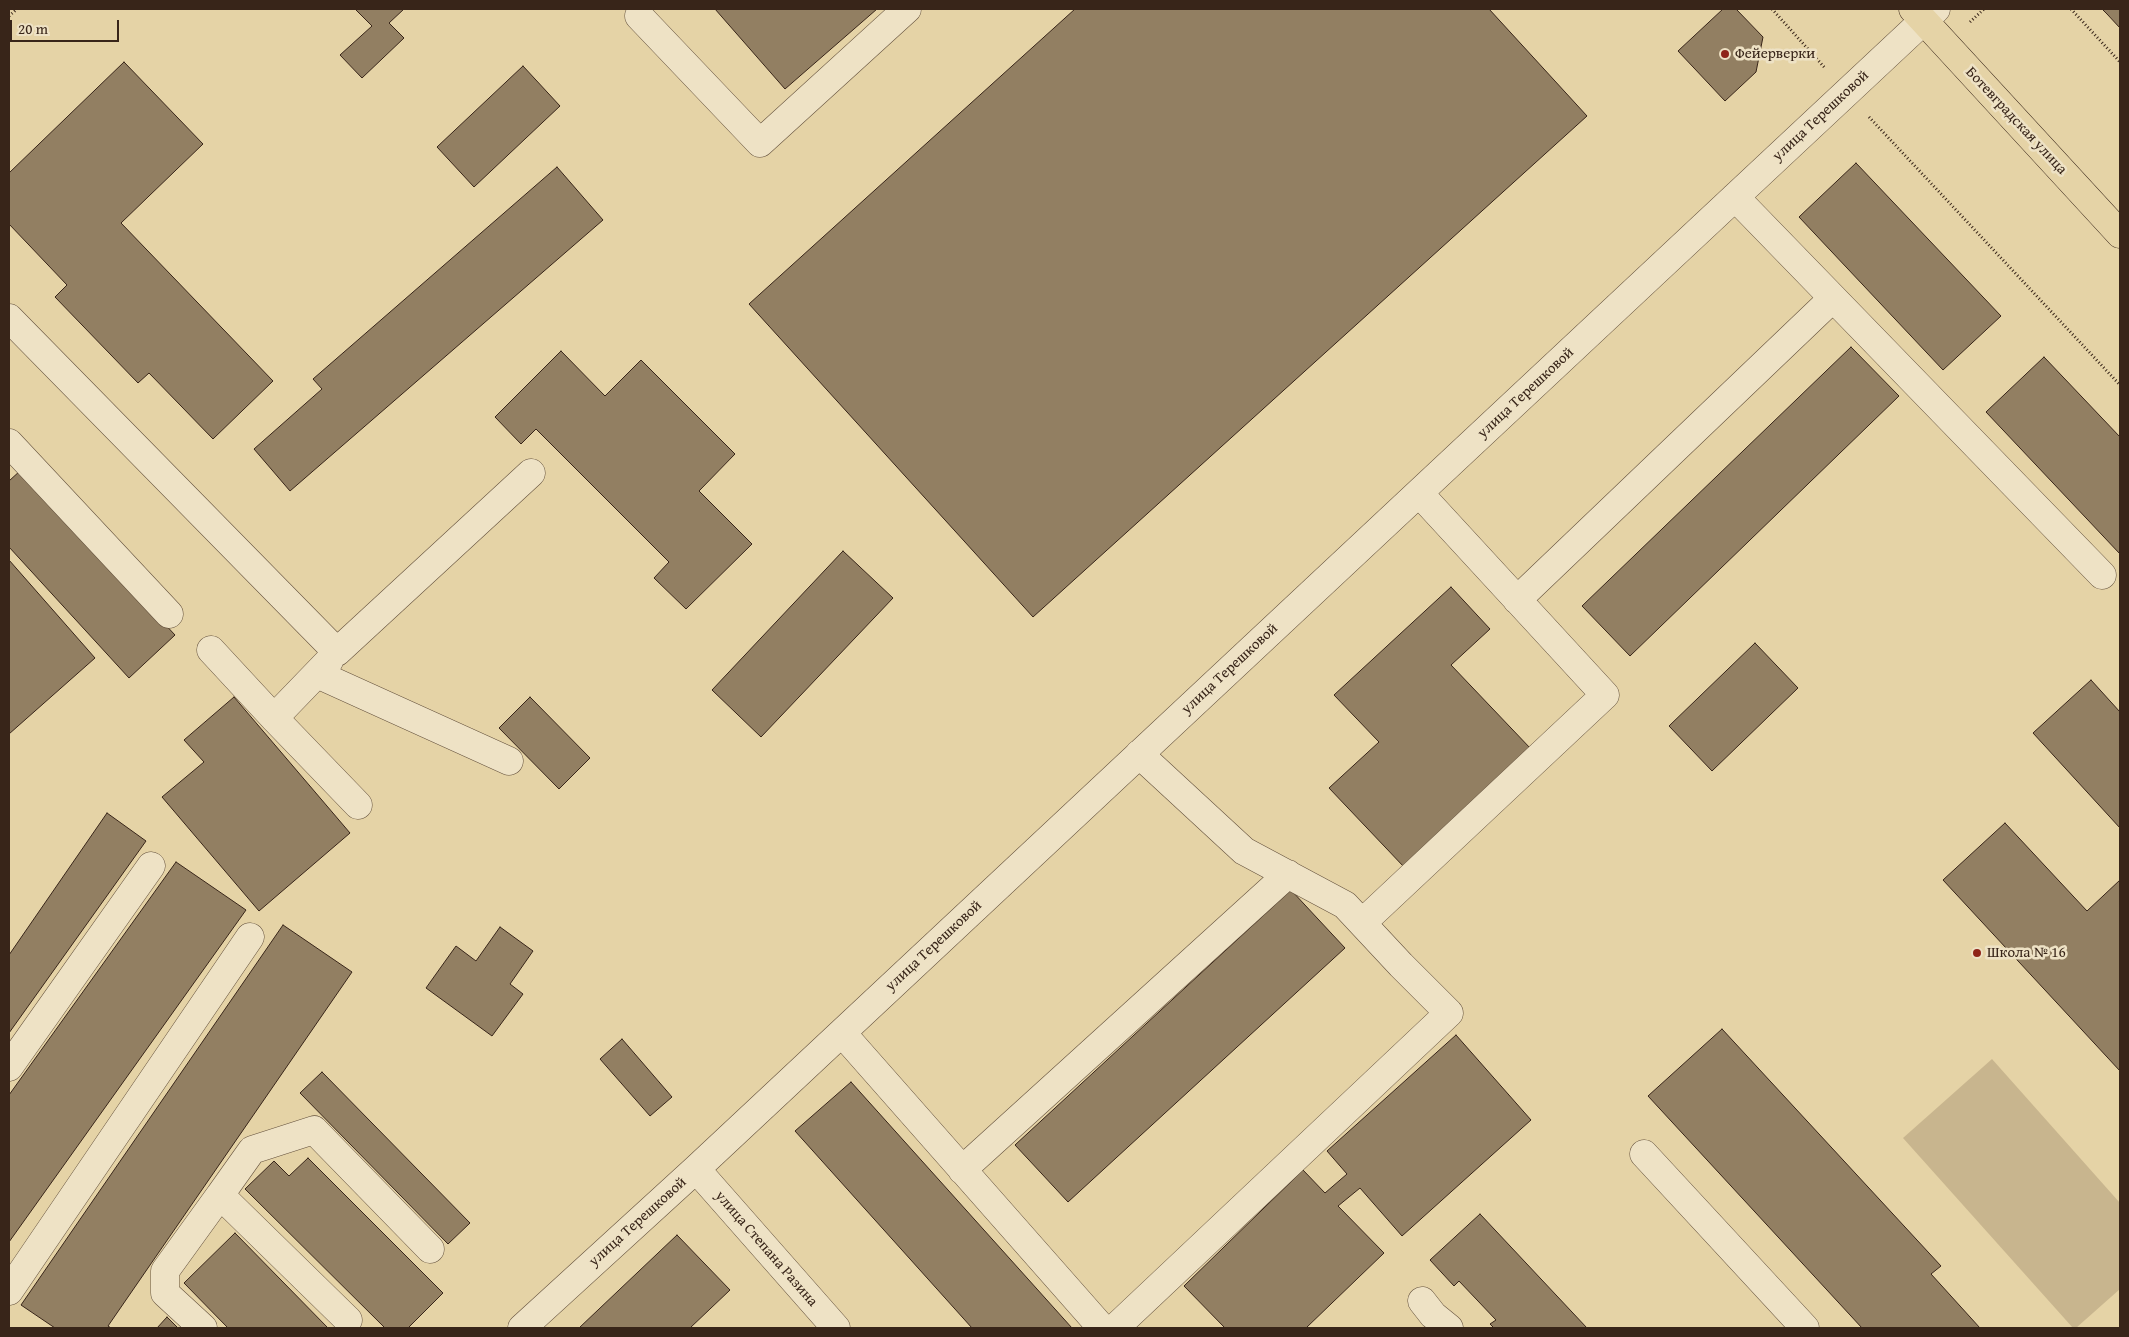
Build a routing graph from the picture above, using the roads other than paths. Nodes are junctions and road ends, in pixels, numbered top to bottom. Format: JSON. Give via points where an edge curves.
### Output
{"nodes":[{"id":1,"x":907,"y":9,"type":"edge"},
{"id":2,"x":1924,"y":13,"type":"edge"},
{"id":3,"x":639,"y":16,"type":"dead end"},
{"id":4,"x":1735,"y":197,"type":"junction"},
{"id":5,"x":2120,"y":234,"type":"edge"},
{"id":6,"x":1833,"y":298,"type":"junction"},
{"id":7,"x":9,"y":318,"type":"edge"},
{"id":8,"x":9,"y":443,"type":"edge"},
{"id":9,"x":531,"y":473,"type":"dead end"},
{"id":10,"x":1419,"y":493,"type":"junction"},
{"id":11,"x":2102,"y":575,"type":"dead end"},
{"id":12,"x":1517,"y":600,"type":"junction"},
{"id":13,"x":169,"y":614,"type":"dead end"},
{"id":14,"x":211,"y":650,"type":"dead end"},
{"id":15,"x":337,"y":652,"type":"junction"},
{"id":16,"x":317,"y":674,"type":"junction"},
{"id":17,"x":274,"y":718,"type":"junction"},
{"id":18,"x":1140,"y":754,"type":"junction"},
{"id":19,"x":509,"y":761,"type":"dead end"},
{"id":20,"x":358,"y":805,"type":"dead end"},
{"id":21,"x":150,"y":866,"type":"dead end"},
{"id":22,"x":1288,"y":874,"type":"junction"},
{"id":23,"x":1362,"y":923,"type":"junction"},
{"id":24,"x":250,"y":937,"type":"dead end"},
{"id":25,"x":842,"y":1033,"type":"junction"},
{"id":26,"x":9,"y":1068,"type":"edge"},
{"id":27,"x":1644,"y":1154,"type":"dead end"},
{"id":28,"x":696,"y":1169,"type":"junction"},
{"id":29,"x":962,"y":1170,"type":"junction"},
{"id":30,"x":220,"y":1195,"type":"junction"},
{"id":31,"x":430,"y":1249,"type":"dead end"},
{"id":32,"x":9,"y":1291,"type":"edge"},
{"id":33,"x":1422,"y":1301,"type":"dead end"},
{"id":34,"x":348,"y":1320,"type":"dead end"},
{"id":35,"x":203,"y":1328,"type":"edge"},
{"id":36,"x":522,"y":1328,"type":"edge"},
{"id":37,"x":836,"y":1328,"type":"edge"},
{"id":38,"x":1102,"y":1328,"type":"edge"},
{"id":39,"x":1115,"y":1328,"type":"edge"},
{"id":40,"x":1449,"y":1328,"type":"edge"},
{"id":41,"x":1805,"y":1328,"type":"edge"}],
"edges":[{"from":1,"to":3,"type":"street","via":[[760,143]]},
{"from":2,"to":4,"type":"street","name":"улица Терешковой","via":[[1847,92]]},
{"from":2,"to":5,"type":"main road","name":"Ботевградская улица"},
{"from":4,"to":6,"type":"street"},
{"from":4,"to":10,"type":"street","name":"улица Терешковой"},
{"from":6,"to":11,"type":"street"},
{"from":6,"to":12,"type":"street"},
{"from":7,"to":15,"type":"street"},
{"from":8,"to":13,"type":"street"},
{"from":9,"to":15,"type":"street"},
{"from":10,"to":12,"type":"street"},
{"from":10,"to":18,"type":"street","name":"улица Терешковой"},
{"from":12,"to":23,"type":"street","via":[[1605,695]]},
{"from":14,"to":17,"type":"street"},
{"from":15,"to":16,"type":"street"},
{"from":16,"to":17,"type":"street"},
{"from":16,"to":19,"type":"street"},
{"from":17,"to":20,"type":"street"},
{"from":18,"to":22,"type":"street","via":[[1244,851]]},
{"from":18,"to":25,"type":"street","name":"улица Терешковой"},
{"from":21,"to":26,"type":"street"},
{"from":22,"to":23,"type":"street","via":[[1345,905]]},
{"from":22,"to":29,"type":"street"},
{"from":23,"to":39,"type":"street","via":[[1449,1013]]},
{"from":24,"to":32,"type":"street"},
{"from":25,"to":28,"type":"street","name":"улица Терешковой"},
{"from":25,"to":29,"type":"street"},
{"from":27,"to":41,"type":"street"},
{"from":28,"to":36,"type":"street","name":"улица Терешковой"},
{"from":28,"to":37,"type":"street","name":"улица Степана Разина"},
{"from":29,"to":38,"type":"street"},
{"from":30,"to":31,"type":"street","via":[[252,1150],[314,1130]]},
{"from":30,"to":34,"type":"street"},
{"from":30,"to":35,"type":"street","via":[[165,1271],[165,1293]]},
{"from":33,"to":40,"type":"street"}]}
